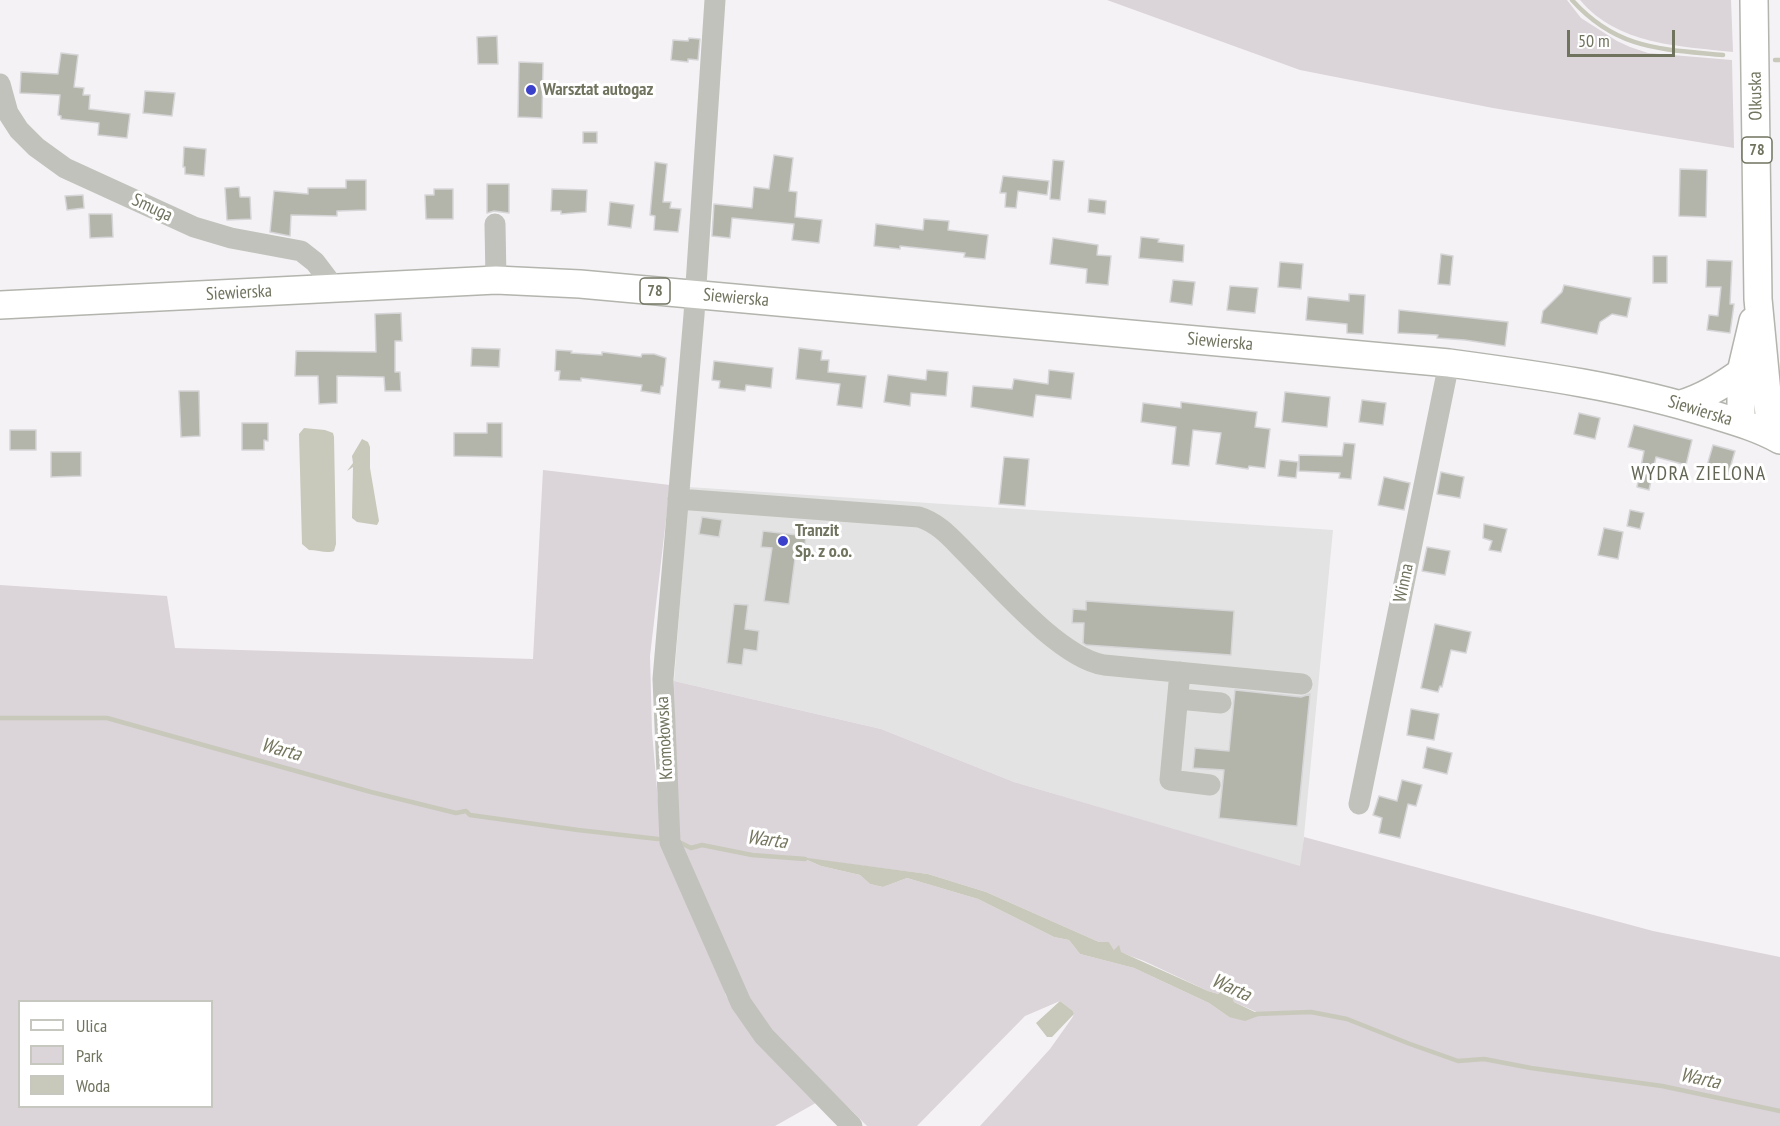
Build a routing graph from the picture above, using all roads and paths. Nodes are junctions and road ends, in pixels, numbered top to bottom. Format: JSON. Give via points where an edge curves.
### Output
{"nodes":[{"id":1,"x":714,"y":0,"type":"edge"},
{"id":2,"x":1754,"y":0,"type":"edge"},
{"id":3,"x":0,"y":84,"type":"edge"},
{"id":4,"x":495,"y":224,"type":"dead end"},
{"id":5,"x":496,"y":280,"type":"junction"},
{"id":6,"x":334,"y":287,"type":"junction"},
{"id":7,"x":694,"y":294,"type":"junction"},
{"id":8,"x":1758,"y":299,"type":"junction"},
{"id":9,"x":0,"y":305,"type":"edge"},
{"id":10,"x":1449,"y":363,"type":"junction"},
{"id":11,"x":1741,"y":372,"type":"junction"},
{"id":12,"x":1681,"y":404,"type":"junction"},
{"id":13,"x":1741,"y":423,"type":"junction"},
{"id":14,"x":1775,"y":437,"type":"edge"},
{"id":15,"x":678,"y":499,"type":"junction"},
{"id":16,"x":1180,"y":672,"type":"junction"},
{"id":17,"x":1302,"y":684,"type":"dead end"},
{"id":18,"x":1178,"y":699,"type":"junction"},
{"id":19,"x":1221,"y":702,"type":"dead end"},
{"id":20,"x":1210,"y":785,"type":"dead end"},
{"id":21,"x":1359,"y":804,"type":"dead end"},
{"id":22,"x":852,"y":1126,"type":"edge"}],
"edges":[{"from":1,"to":7,"type":"street","name":"Siewierska"},
{"from":2,"to":8,"type":"main road","name":"Olkuska","number":"78"},
{"from":3,"to":6,"type":"street","name":"Smuga","via":[[8,113],[19,130],[65,168],[194,227],[301,251]]},
{"from":4,"to":5,"type":"street"},
{"from":5,"to":6,"type":"main road","name":"Siewierska","number":"78"},
{"from":5,"to":7,"type":"main road","name":"Siewierska","number":"78"},
{"from":6,"to":9,"type":"main road","name":"Siewierska","number":"78"},
{"from":7,"to":10,"type":"main road","name":"Siewierska","number":"78"},
{"from":7,"to":15,"type":"street","name":"Kromołowska"},
{"from":8,"to":11,"type":"main road","name":"Olkuska","number":"78"},
{"from":8,"to":14,"type":"main road","name":"Olkuska"},
{"from":10,"to":12,"type":"main road","name":"Siewierska","number":"78","via":[[1562,379]]},
{"from":10,"to":21,"type":"street","name":"Winna"},
{"from":11,"to":12,"type":"main road","via":[[1715,390]]},
{"from":11,"to":13,"type":"main road","name":"Olkuska"},
{"from":12,"to":13,"type":"main road","name":"Siewierska","number":"78"},
{"from":13,"to":14,"type":"main road","number":"78"},
{"from":15,"to":16,"type":"street","via":[[926,519],[944,531],[1075,654],[1095,664]]},
{"from":15,"to":22,"type":"street","name":"Kromołowska","via":[[663,679],[670,842],[741,1003],[764,1036]]},
{"from":16,"to":17,"type":"street"},
{"from":16,"to":18,"type":"street"},
{"from":18,"to":19,"type":"street"},
{"from":18,"to":20,"type":"street","via":[[1170,780]]}]}
